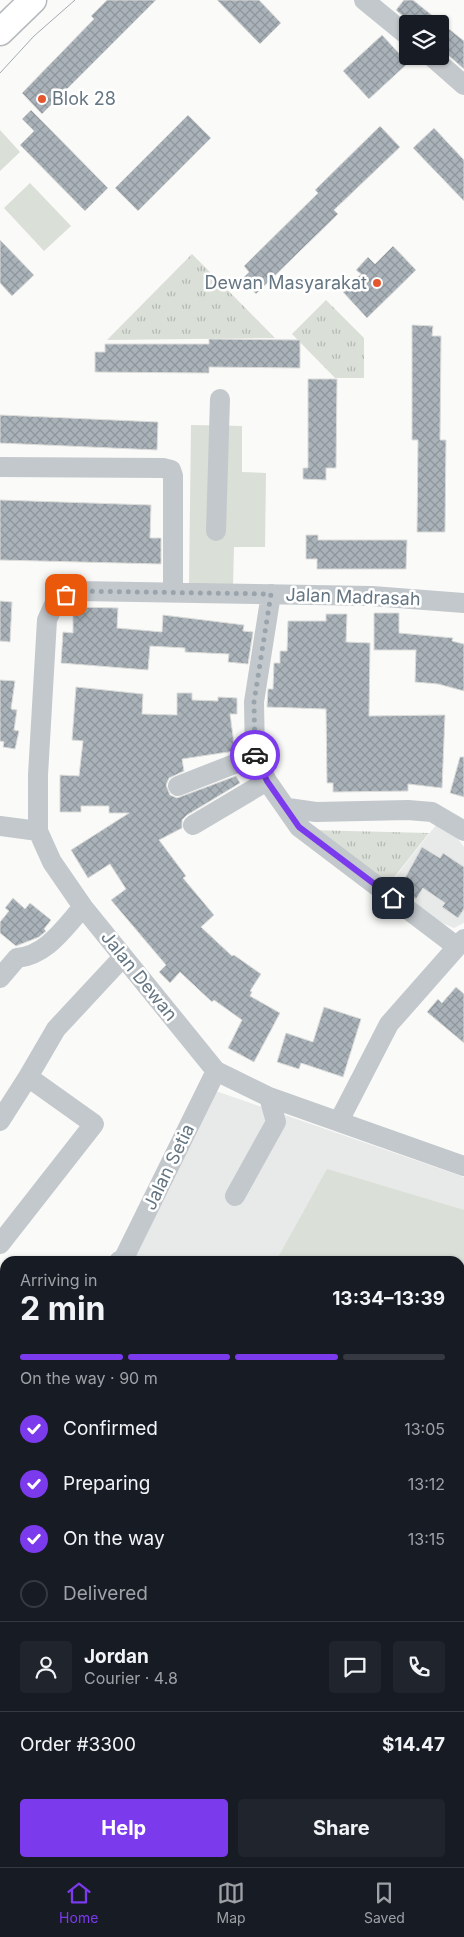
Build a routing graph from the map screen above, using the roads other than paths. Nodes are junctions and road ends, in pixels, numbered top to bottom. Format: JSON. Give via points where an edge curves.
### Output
{"nodes":[{"id":1,"x":33,"y":0,"type":"edge"},
{"id":2,"x":364,"y":0,"type":"edge"},
{"id":3,"x":399,"y":29,"type":"edge"},
{"id":4,"x":0,"y":32,"type":"edge"},
{"id":5,"x":441,"y":65,"type":"edge"},
{"id":6,"x":464,"y":85,"type":"edge"},
{"id":7,"x":220,"y":399,"type":"dead end"},
{"id":8,"x":0,"y":467,"type":"edge"},
{"id":9,"x":216,"y":531,"type":"dead end"},
{"id":10,"x":173,"y":592,"type":"junction"},
{"id":11,"x":271,"y":594,"type":"junction"},
{"id":12,"x":464,"y":602,"type":"edge"},
{"id":13,"x":47,"y":620,"type":"joint"},
{"id":14,"x":255,"y":756,"type":"junction"},
{"id":15,"x":267,"y":781,"type":"junction"},
{"id":16,"x":178,"y":786,"type":"dead end"},
{"id":17,"x":288,"y":808,"type":"junction"},
{"id":18,"x":193,"y":825,"type":"dead end"},
{"id":19,"x":0,"y":826,"type":"edge"},
{"id":20,"x":38,"y":831,"type":"junction"},
{"id":21,"x":464,"y":831,"type":"edge"},
{"id":22,"x":83,"y":907,"type":"junction"},
{"id":23,"x":460,"y":942,"type":"edge"},
{"id":24,"x":123,"y":957,"type":"junction"},
{"id":25,"x":0,"y":978,"type":"edge"},
{"id":26,"x":216,"y":1072,"type":"junction"},
{"id":27,"x":28,"y":1077,"type":"junction"},
{"id":28,"x":269,"y":1097,"type":"junction"},
{"id":29,"x":0,"y":1121,"type":"edge"},
{"id":30,"x":339,"y":1121,"type":"junction"},
{"id":31,"x":464,"y":1166,"type":"edge"},
{"id":32,"x":235,"y":1196,"type":"dead end"},
{"id":33,"x":0,"y":1244,"type":"edge"},
{"id":34,"x":125,"y":1256,"type":"edge"}],
"edges":[{"from":1,"to":4,"type":"main road"},
{"from":2,"to":3,"type":"street"},
{"from":5,"to":6,"type":"street"},
{"from":7,"to":9,"type":"street"},
{"from":8,"to":10,"type":"street","via":[[171,470]]},
{"from":10,"to":11,"type":"street","name":"Jalan Madrasah"},
{"from":10,"to":13,"type":"street","name":"Jalan Madrasah","via":[[77,591],[56,600]]},
{"from":11,"to":12,"type":"street","name":"Jalan Madrasah"},
{"from":11,"to":14,"type":"street","via":[[254,702]]},
{"from":13,"to":20,"type":"street","name":"Jalan Dewan"},
{"from":14,"to":15,"type":"street"},
{"from":14,"to":16,"type":"street"},
{"from":15,"to":17,"type":"street"},
{"from":15,"to":18,"type":"street"},
{"from":17,"to":21,"type":"street","via":[[316,812],[432,812]]},
{"from":17,"to":23,"type":"street","via":[[299,827]]},
{"from":19,"to":20,"type":"street"},
{"from":20,"to":22,"type":"street","name":"Jalan Dewan","via":[[52,862]]},
{"from":22,"to":24,"type":"street","name":"Jalan Dewan"},
{"from":22,"to":25,"type":"street","via":[[52,942],[30,957],[17,958]]},
{"from":23,"to":30,"type":"street","via":[[390,1024]]},
{"from":24,"to":26,"type":"street","name":"Jalan Dewan"},
{"from":24,"to":27,"type":"street","via":[[56,1029]]},
{"from":26,"to":28,"type":"street","name":"Jalan Dewan"},
{"from":26,"to":34,"type":"street","name":"Jalan Setia"},
{"from":27,"to":29,"type":"street"},
{"from":27,"to":33,"type":"street","via":[[94,1124]]},
{"from":28,"to":30,"type":"street","name":"Jalan Dewan"},
{"from":28,"to":32,"type":"street","via":[[276,1122]]},
{"from":30,"to":31,"type":"street","name":"Jalan Dewan"}]}
